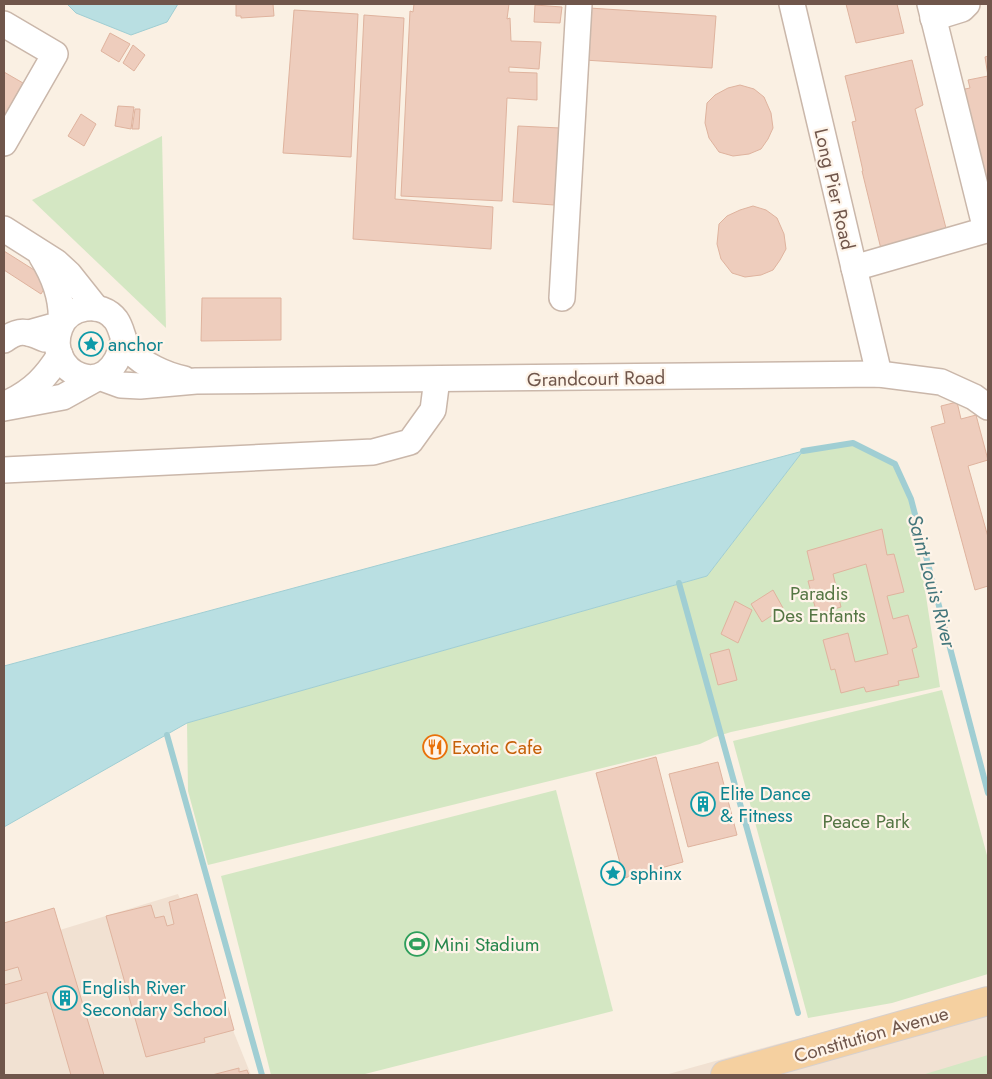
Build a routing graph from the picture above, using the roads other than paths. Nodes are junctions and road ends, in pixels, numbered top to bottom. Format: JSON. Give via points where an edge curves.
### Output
{"nodes":[{"id":1,"x":578,"y":4,"type":"edge"},
{"id":2,"x":792,"y":4,"type":"edge"},
{"id":3,"x":966,"y":4,"type":"edge"},
{"id":4,"x":931,"y":11,"type":"edge"},
{"id":5,"x":4,"y":24,"type":"edge"},
{"id":6,"x":4,"y":143,"type":"edge"},
{"id":7,"x":4,"y":229,"type":"edge"},
{"id":8,"x":987,"y":234,"type":"edge"},
{"id":9,"x":37,"y":249,"type":"junction"},
{"id":10,"x":854,"y":268,"type":"junction"},
{"id":11,"x":562,"y":298,"type":"dead end"},
{"id":12,"x":96,"y":308,"type":"junction"},
{"id":13,"x":4,"y":340,"type":"edge"},
{"id":14,"x":60,"y":341,"type":"junction"},
{"id":15,"x":123,"y":341,"type":"junction"},
{"id":16,"x":879,"y":374,"type":"junction"},
{"id":17,"x":99,"y":377,"type":"junction"},
{"id":18,"x":437,"y":379,"type":"junction"},
{"id":19,"x":196,"y":382,"type":"junction"},
{"id":20,"x":4,"y":407,"type":"edge"},
{"id":21,"x":988,"y":407,"type":"edge"},
{"id":22,"x":4,"y":470,"type":"edge"},
{"id":23,"x":988,"y":1001,"type":"edge"},
{"id":24,"x":757,"y":1071,"type":"edge"},
{"id":25,"x":725,"y":1075,"type":"edge"}],
"edges":[{"from":1,"to":11,"type":"street"},
{"from":2,"to":10,"type":"street","name":"Long Pier Road"},
{"from":3,"to":4,"type":"street","via":[[962,9]]},
{"from":4,"to":8,"type":"street"},
{"from":5,"to":6,"type":"street","via":[[55,54]]},
{"from":7,"to":9,"type":"street"},
{"from":8,"to":10,"type":"street"},
{"from":9,"to":12,"type":"street","via":[[69,274]]},
{"from":9,"to":14,"type":"street","via":[[60,295]]},
{"from":10,"to":16,"type":"street","name":"Long Pier Road"},
{"from":12,"to":14,"type":"street","via":[[83,308],[70,314]]},
{"from":12,"to":15,"type":"street","via":[[116,319]]},
{"from":13,"to":14,"type":"street","via":[[21,331]]},
{"from":14,"to":17,"type":"street","via":[[64,365],[74,374]]},
{"from":14,"to":20,"type":"street","via":[[46,376]]},
{"from":15,"to":17,"type":"street","via":[[118,360]]},
{"from":15,"to":19,"type":"street","via":[[131,351],[158,370]]},
{"from":16,"to":18,"type":"street","name":"Grandcourt Road"},
{"from":16,"to":21,"type":"street","name":"Grandcourt Road","via":[[941,382]]},
{"from":17,"to":19,"type":"street","via":[[121,385],[140,386]]},
{"from":17,"to":20,"type":"street","via":[[63,396]]},
{"from":18,"to":19,"type":"street","name":"Grandcourt Road"},
{"from":18,"to":22,"type":"street","via":[[433,410],[410,442],[374,452]]},
{"from":23,"to":24,"type":"main road","name":"Constitution Avenue"},
{"from":24,"to":25,"type":"main road","name":"Constitution Avenue"}]}
